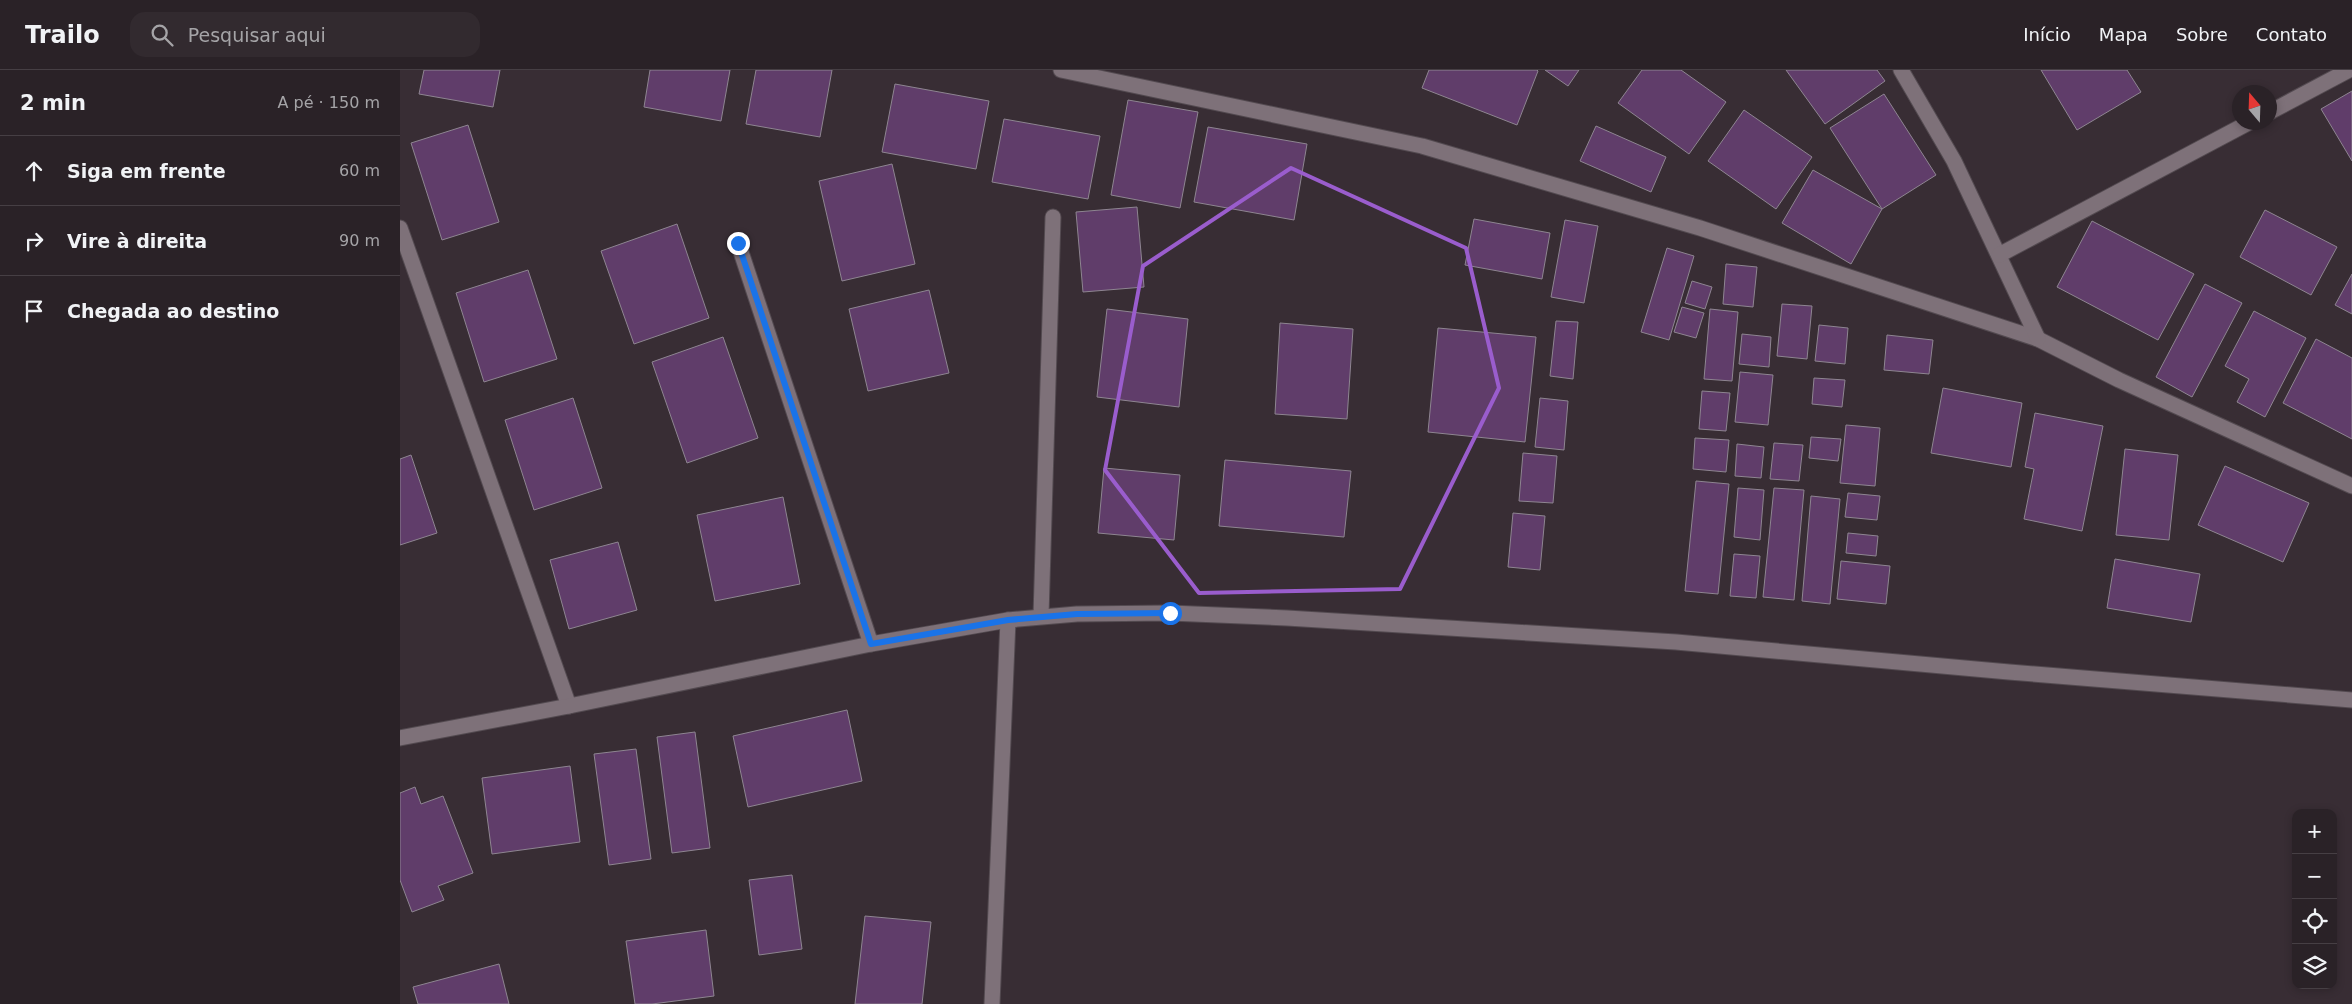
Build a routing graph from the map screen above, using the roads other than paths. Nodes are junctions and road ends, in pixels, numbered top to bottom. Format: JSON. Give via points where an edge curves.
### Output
{"nodes":[{"id":1,"x":1061,"y":70,"type":"edge"},
{"id":2,"x":1901,"y":70,"type":"edge"},
{"id":3,"x":2349,"y":70,"type":"edge"},
{"id":4,"x":2277,"y":108,"type":"edge"},
{"id":5,"x":2235,"y":130,"type":"edge"},
{"id":6,"x":1052,"y":217,"type":"dead end"},
{"id":7,"x":400,"y":228,"type":"edge"},
{"id":8,"x":738,"y":243,"type":"dead end"},
{"id":9,"x":1999,"y":256,"type":"junction"},
{"id":10,"x":2038,"y":339,"type":"junction"},
{"id":11,"x":2352,"y":486,"type":"edge"},
{"id":12,"x":1040,"y":616,"type":"junction"},
{"id":13,"x":1008,"y":620,"type":"junction"},
{"id":14,"x":871,"y":644,"type":"junction"},
{"id":15,"x":2352,"y":700,"type":"edge"},
{"id":16,"x":569,"y":706,"type":"junction"},
{"id":17,"x":400,"y":738,"type":"edge"},
{"id":18,"x":992,"y":1004,"type":"edge"}],
"edges":[{"from":1,"to":10,"type":"street","via":[[1422,146],[1700,228]]},
{"from":2,"to":9,"type":"street","via":[[1954,161]]},
{"from":3,"to":4,"type":"street"},
{"from":5,"to":9,"type":"street"},
{"from":6,"to":12,"type":"street"},
{"from":7,"to":16,"type":"street"},
{"from":8,"to":14,"type":"street"},
{"from":9,"to":10,"type":"street"},
{"from":10,"to":11,"type":"street","via":[[2118,380]]},
{"from":12,"to":13,"type":"street"},
{"from":12,"to":15,"type":"street","via":[[1170,613],[1676,642]]},
{"from":13,"to":14,"type":"street"},
{"from":13,"to":18,"type":"street"},
{"from":14,"to":16,"type":"street"},
{"from":16,"to":17,"type":"street"}]}
